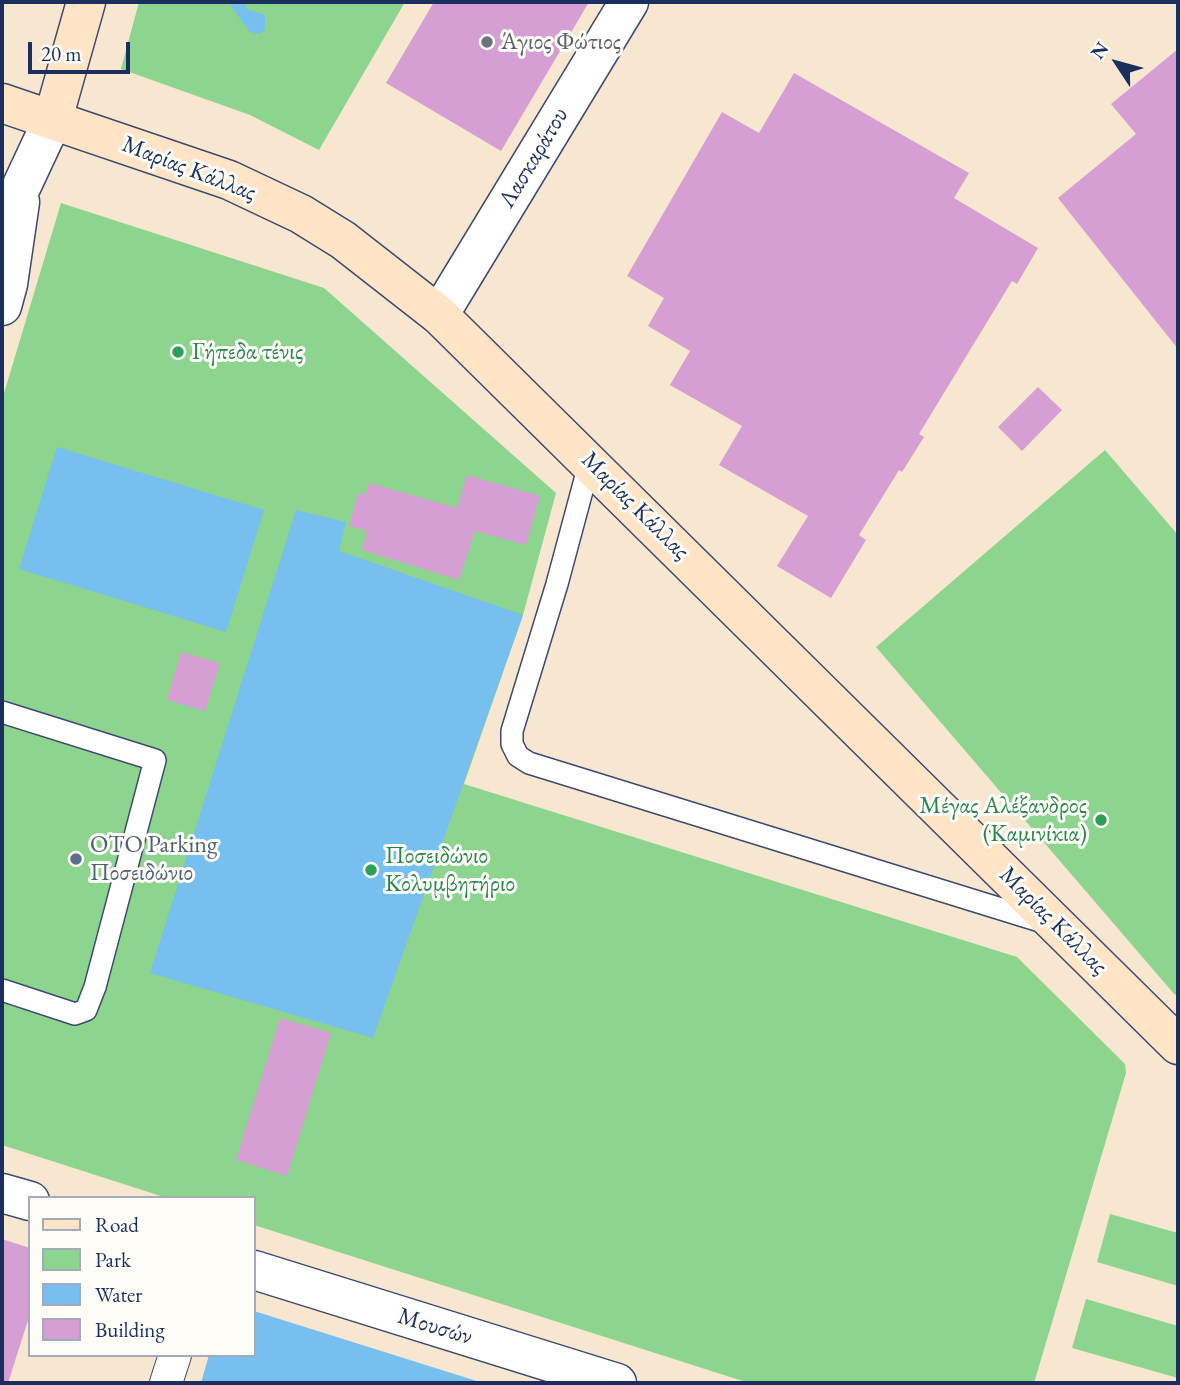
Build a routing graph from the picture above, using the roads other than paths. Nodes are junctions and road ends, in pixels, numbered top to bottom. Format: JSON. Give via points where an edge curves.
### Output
{"nodes":[{"id":1,"x":86,"y":2,"type":"edge"},
{"id":2,"x":629,"y":2,"type":"edge"},
{"id":3,"x":2,"y":103,"type":"edge"},
{"id":4,"x":53,"y":120,"type":"junction"},
{"id":5,"x":22,"y":189,"type":"junction"},
{"id":6,"x":2,"y":228,"type":"edge"},
{"id":7,"x":2,"y":306,"type":"edge"},
{"id":8,"x":439,"y":315,"type":"junction"},
{"id":9,"x":590,"y":461,"type":"junction"},
{"id":10,"x":2,"y":712,"type":"edge"},
{"id":11,"x":1059,"y":927,"type":"junction"},
{"id":12,"x":2,"y":990,"type":"edge"},
{"id":13,"x":1178,"y":1045,"type":"edge"},
{"id":14,"x":2,"y":1193,"type":"edge"},
{"id":15,"x":28,"y":1200,"type":"edge"},
{"id":16,"x":256,"y":1271,"type":"edge"},
{"id":17,"x":174,"y":1357,"type":"edge"},
{"id":18,"x":166,"y":1383,"type":"edge"},
{"id":19,"x":617,"y":1383,"type":"edge"}],
"edges":[{"from":1,"to":4,"type":"main road"},
{"from":2,"to":8,"type":"street","name":"Λασκαράτου"},
{"from":3,"to":4,"type":"main road","name":"Μαρίας Κάλλας"},
{"from":4,"to":5,"type":"street"},
{"from":4,"to":8,"type":"main road","name":"Μαρίας Κάλλας","via":[[229,180],[300,214],[343,240]]},
{"from":5,"to":6,"type":"street"},
{"from":5,"to":7,"type":"street"},
{"from":8,"to":9,"type":"main road","name":"Μαρίας Κάλλας"},
{"from":9,"to":11,"type":"main road","name":"Μαρίας Κάλλας"},
{"from":9,"to":11,"type":"lane","via":[[512,731],[518,756],[528,763]]},
{"from":10,"to":12,"type":"lane","via":[[155,760],[86,1010],[75,1014]]},
{"from":11,"to":13,"type":"main road","name":"Μαρίας Κάλλας"},
{"from":14,"to":15,"type":"street"},
{"from":16,"to":19,"type":"street","name":"Μουσών"},
{"from":17,"to":18,"type":"street"}]}
